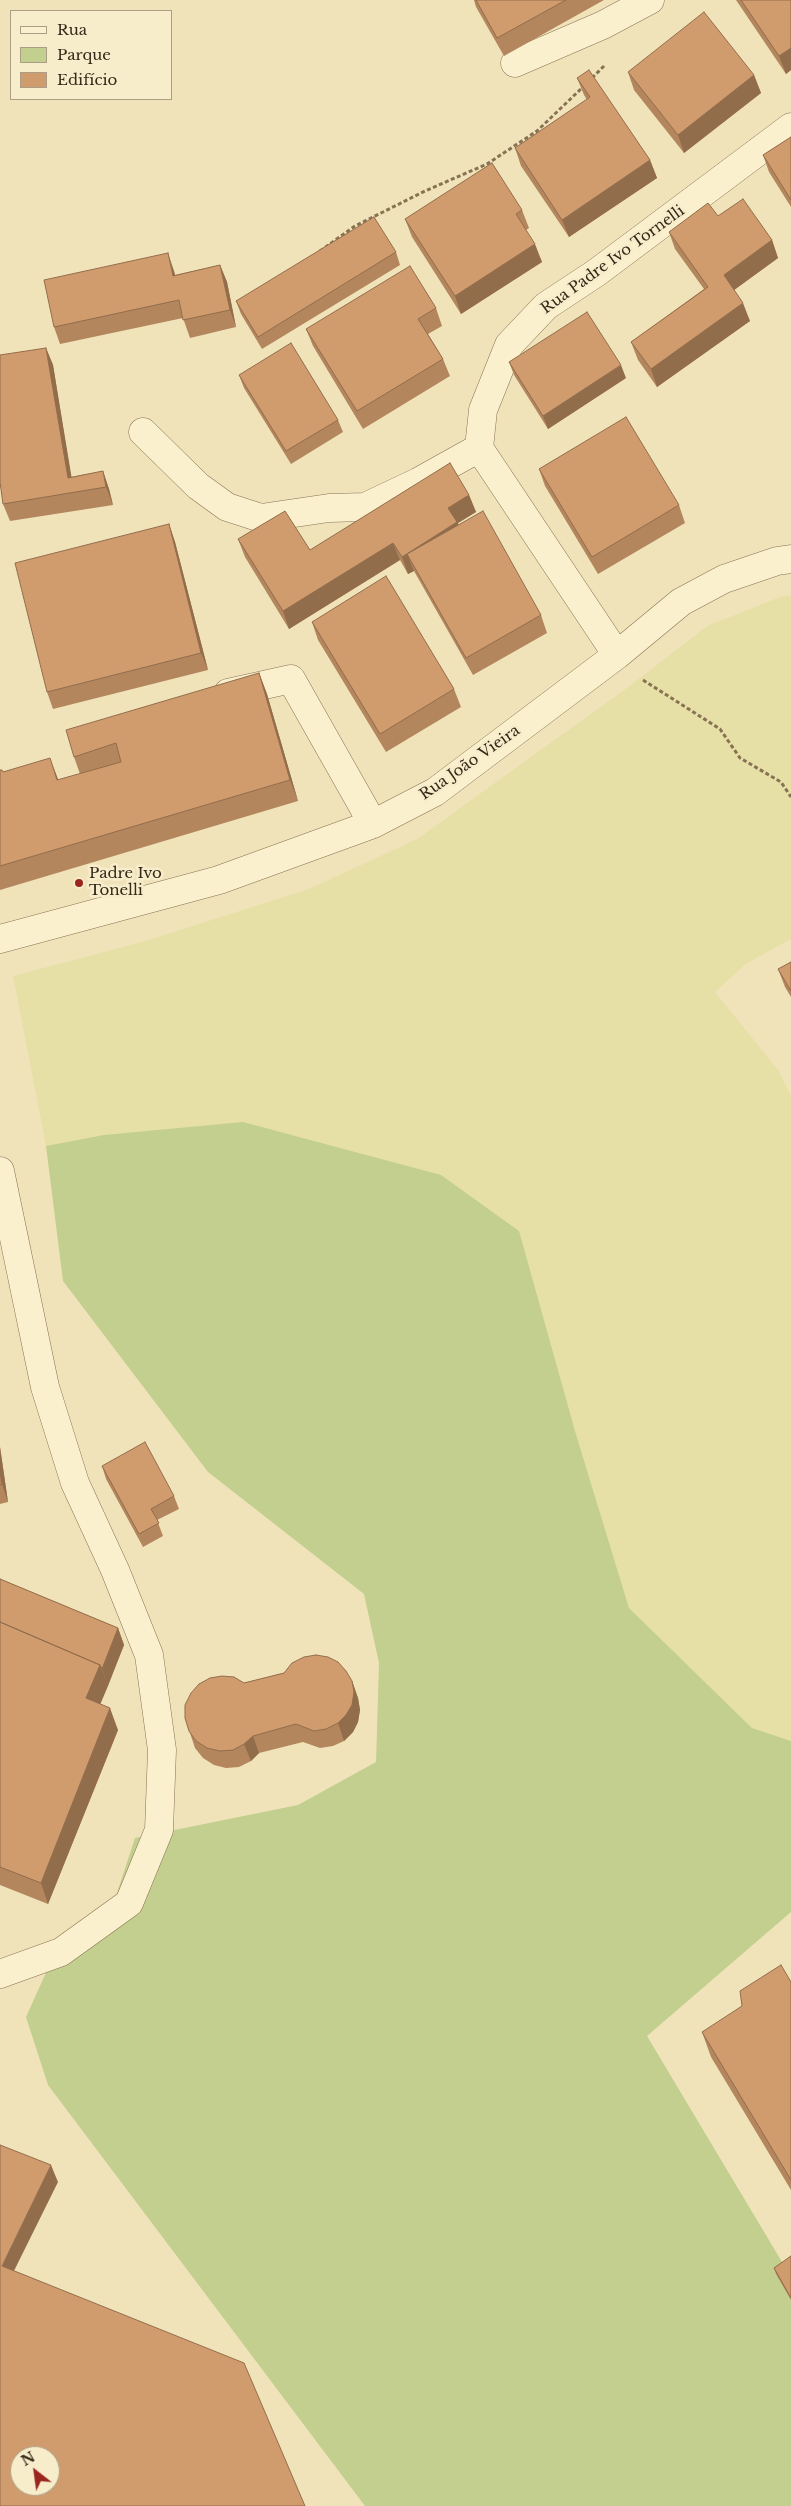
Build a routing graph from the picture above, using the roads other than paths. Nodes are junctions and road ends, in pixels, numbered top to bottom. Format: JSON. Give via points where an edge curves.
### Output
{"nodes":[{"id":1,"x":650,"y":0,"type":"edge"},
{"id":2,"x":515,"y":63,"type":"dead end"},
{"id":3,"x":791,"y":127,"type":"edge"},
{"id":4,"x":143,"y":432,"type":"dead end"},
{"id":5,"x":479,"y":448,"type":"junction"},
{"id":6,"x":791,"y":559,"type":"edge"},
{"id":7,"x":617,"y":655,"type":"junction"},
{"id":8,"x":206,"y":698,"type":"edge"},
{"id":9,"x":373,"y":824,"type":"junction"},
{"id":10,"x":0,"y":939,"type":"edge"},
{"id":11,"x":0,"y":1171,"type":"edge"},
{"id":12,"x":0,"y":1974,"type":"edge"}],
"edges":[{"from":1,"to":2,"type":"street","via":[[603,25]]},
{"from":3,"to":5,"type":"street","name":"Rua Padre Ivo Tornelli","via":[[596,273],[546,306],[509,345],[482,410]]},
{"from":4,"to":5,"type":"street","via":[[198,486],[227,506],[261,518],[330,508],[365,507]]},
{"from":5,"to":7,"type":"street"},
{"from":6,"to":7,"type":"street","name":"Rua João Vieira","via":[[724,579],[681,602]]},
{"from":7,"to":9,"type":"street","name":"Rua João Vieira","via":[[435,792]]},
{"from":8,"to":9,"type":"street","via":[[291,679]]},
{"from":9,"to":10,"type":"street","name":"Rua João Vieira","via":[[219,880]]},
{"from":11,"to":12,"type":"street","via":[[45,1387],[75,1483],[149,1655],[162,1750],[159,1830],[129,1903],[61,1952]]}]}
